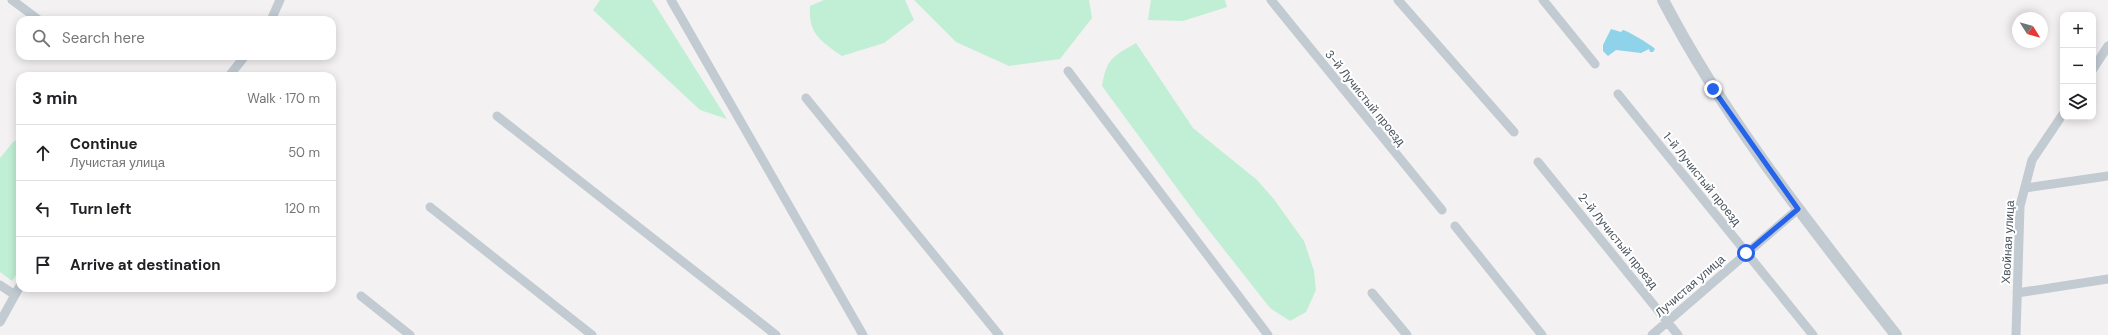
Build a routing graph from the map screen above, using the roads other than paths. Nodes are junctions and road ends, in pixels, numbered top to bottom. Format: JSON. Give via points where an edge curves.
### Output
{"nodes":[{"id":1,"x":12,"y":0,"type":"edge"},
{"id":2,"x":280,"y":0,"type":"edge"},
{"id":3,"x":671,"y":0,"type":"edge"},
{"id":4,"x":1271,"y":0,"type":"edge"},
{"id":5,"x":1398,"y":0,"type":"edge"},
{"id":6,"x":1543,"y":0,"type":"edge"},
{"id":7,"x":1663,"y":0,"type":"edge"},
{"id":8,"x":34,"y":16,"type":"edge"},
{"id":9,"x":273,"y":16,"type":"edge"},
{"id":10,"x":2108,"y":46,"type":"edge"},
{"id":11,"x":242,"y":60,"type":"edge"},
{"id":12,"x":1595,"y":64,"type":"dead end"},
{"id":13,"x":2096,"y":64,"type":"edge"},
{"id":14,"x":1068,"y":71,"type":"dead end"},
{"id":15,"x":232,"y":72,"type":"edge"},
{"id":16,"x":1618,"y":94,"type":"dead end"},
{"id":17,"x":806,"y":98,"type":"dead end"},
{"id":18,"x":497,"y":116,"type":"dead end"},
{"id":19,"x":2060,"y":118,"type":"edge"},
{"id":20,"x":1514,"y":132,"type":"dead end"},
{"id":21,"x":1538,"y":162,"type":"dead end"},
{"id":22,"x":2108,"y":176,"type":"edge"},
{"id":23,"x":2025,"y":188,"type":"junction"},
{"id":24,"x":430,"y":207,"type":"dead end"},
{"id":25,"x":1798,"y":209,"type":"junction"},
{"id":26,"x":1442,"y":210,"type":"dead end"},
{"id":27,"x":1455,"y":226,"type":"dead end"},
{"id":28,"x":1746,"y":253,"type":"junction"},
{"id":29,"x":2108,"y":279,"type":"edge"},
{"id":30,"x":0,"y":285,"type":"edge"},
{"id":31,"x":16,"y":292,"type":"edge"},
{"id":32,"x":1372,"y":293,"type":"dead end"},
{"id":33,"x":2017,"y":293,"type":"junction"},
{"id":34,"x":14,"y":295,"type":"junction"},
{"id":35,"x":361,"y":296,"type":"dead end"},
{"id":36,"x":0,"y":322,"type":"edge"},
{"id":37,"x":1668,"y":322,"type":"junction"},
{"id":38,"x":410,"y":335,"type":"edge"},
{"id":39,"x":592,"y":335,"type":"edge"},
{"id":40,"x":776,"y":335,"type":"edge"},
{"id":41,"x":863,"y":335,"type":"edge"},
{"id":42,"x":999,"y":335,"type":"edge"},
{"id":43,"x":1268,"y":335,"type":"edge"},
{"id":44,"x":1406,"y":335,"type":"edge"},
{"id":45,"x":1542,"y":335,"type":"edge"},
{"id":46,"x":1652,"y":335,"type":"edge"},
{"id":47,"x":1678,"y":335,"type":"edge"},
{"id":48,"x":1813,"y":335,"type":"edge"},
{"id":49,"x":1896,"y":335,"type":"edge"},
{"id":50,"x":2016,"y":335,"type":"edge"}],
"edges":[{"from":1,"to":8,"type":"street"},
{"from":2,"to":9,"type":"street"},
{"from":3,"to":41,"type":"street"},
{"from":4,"to":26,"type":"street","name":"3-й Лучистый проезд"},
{"from":5,"to":20,"type":"street"},
{"from":6,"to":12,"type":"street"},
{"from":7,"to":25,"type":"street","via":[[1713,89]]},
{"from":10,"to":13,"type":"street"},
{"from":11,"to":15,"type":"street"},
{"from":14,"to":43,"type":"street"},
{"from":16,"to":28,"type":"street","name":"1-й Лучистый проезд"},
{"from":17,"to":42,"type":"street"},
{"from":18,"to":40,"type":"street"},
{"from":19,"to":23,"type":"street","name":"Хвойная улица","via":[[2032,160]]},
{"from":21,"to":37,"type":"street","name":"2-й Лучистый проезд"},
{"from":22,"to":23,"type":"street"},
{"from":23,"to":33,"type":"street","name":"Хвойная улица","via":[[2020,206]]},
{"from":24,"to":39,"type":"street"},
{"from":25,"to":28,"type":"street","name":"Лучистая улица"},
{"from":25,"to":49,"type":"street"},
{"from":27,"to":45,"type":"street"},
{"from":28,"to":37,"type":"street","name":"Лучистая улица"},
{"from":28,"to":48,"type":"street","name":"1-й Лучистый проезд"},
{"from":29,"to":33,"type":"street"},
{"from":30,"to":34,"type":"street"},
{"from":31,"to":34,"type":"street"},
{"from":32,"to":44,"type":"street"},
{"from":33,"to":50,"type":"street","name":"Хвойная улица"},
{"from":34,"to":36,"type":"street"},
{"from":35,"to":38,"type":"street"},
{"from":37,"to":46,"type":"street","name":"Лучистая улица"},
{"from":37,"to":47,"type":"street","name":"2-й Лучистый проезд"}]}
